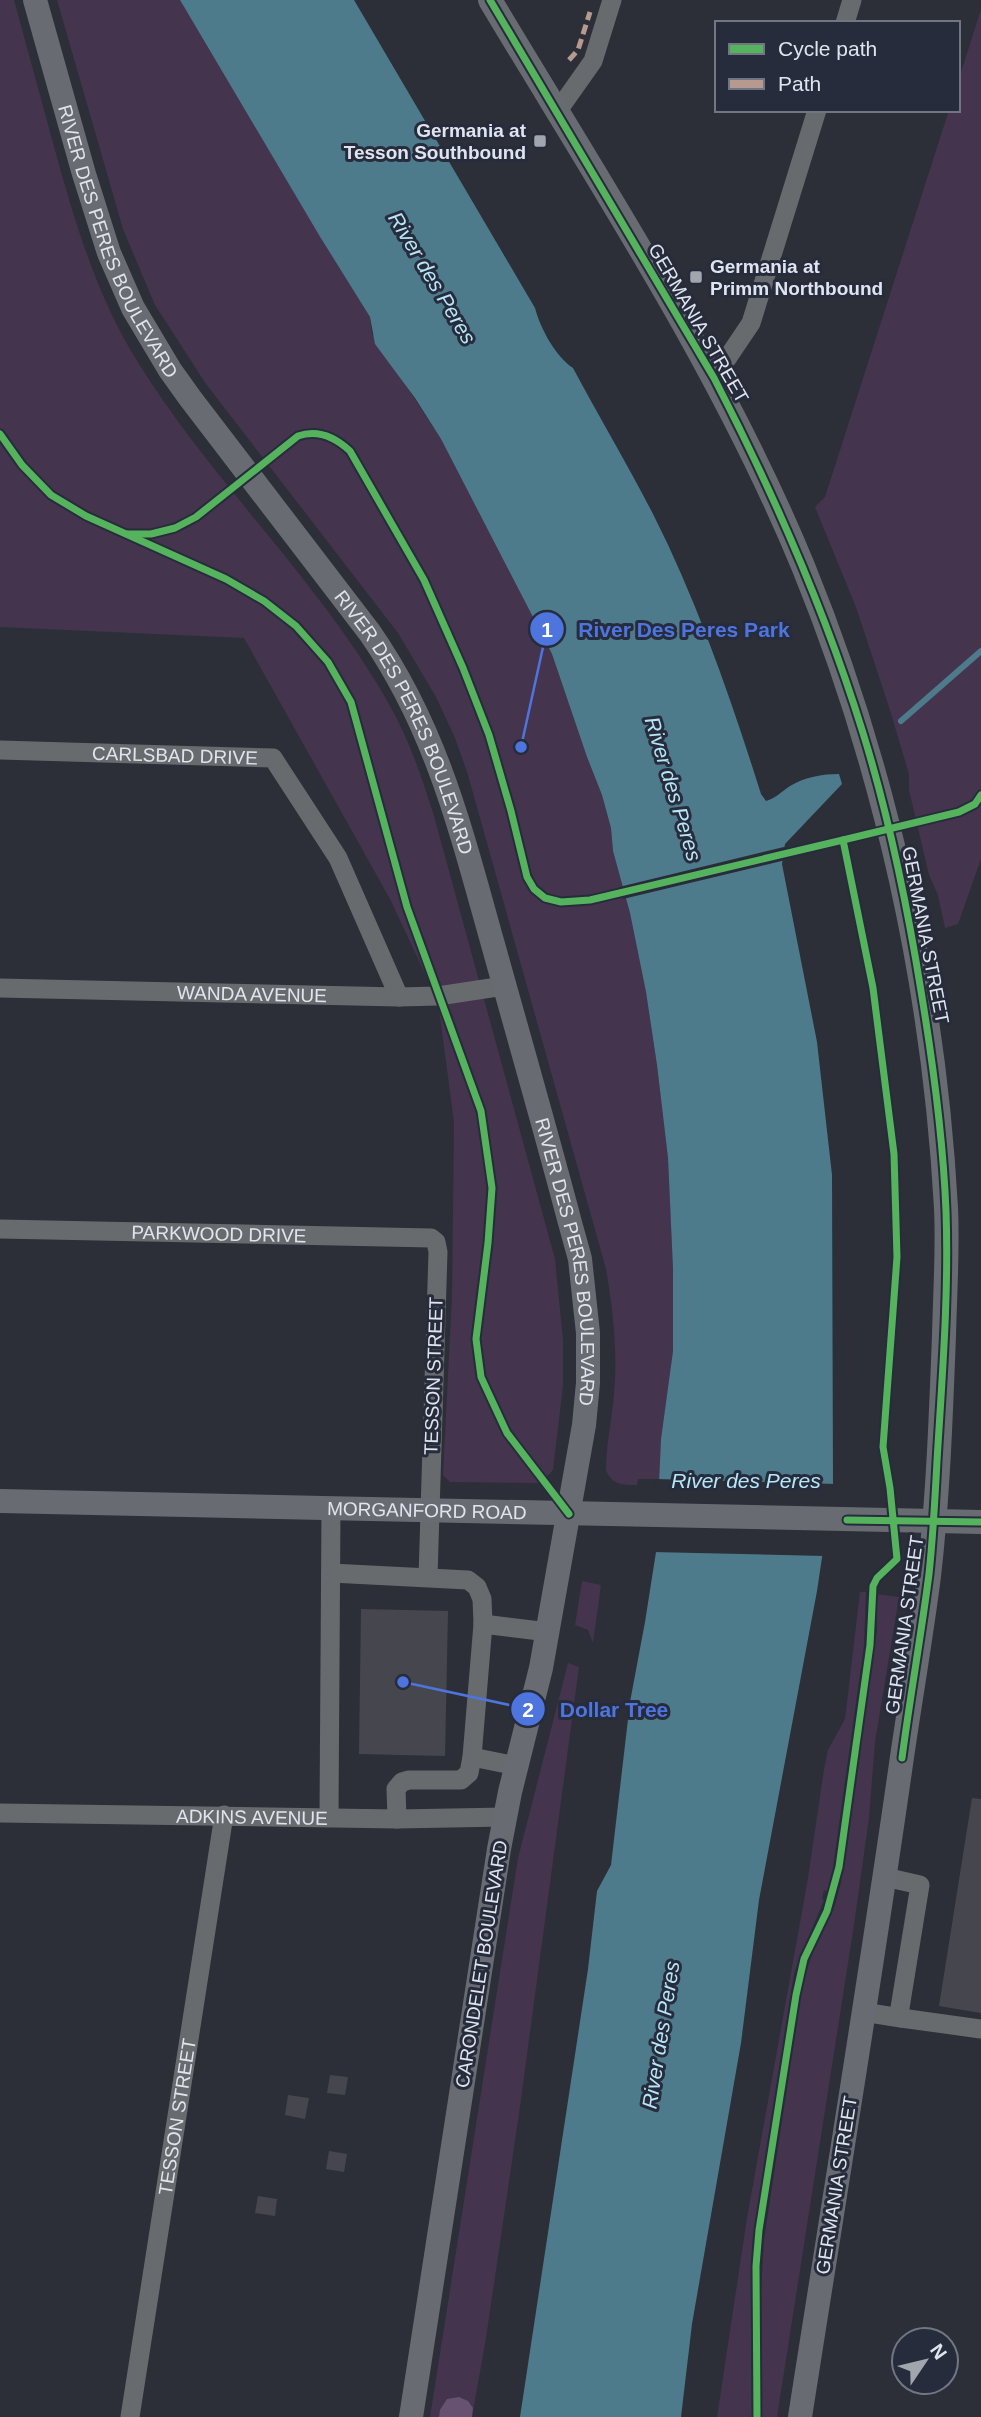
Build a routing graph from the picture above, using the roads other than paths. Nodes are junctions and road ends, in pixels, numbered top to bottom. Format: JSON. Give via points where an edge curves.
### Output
{"nodes":[{"id":1,"x":35,"y":0,"type":"edge"},
{"id":2,"x":490,"y":0,"type":"edge"},
{"id":3,"x":612,"y":0,"type":"edge"},
{"id":4,"x":852,"y":0,"type":"edge"},
{"id":5,"x":846,"y":21,"type":"edge"},
{"id":6,"x":557,"y":111,"type":"junction"},
{"id":7,"x":816,"y":112,"type":"edge"},
{"id":8,"x":714,"y":378,"type":"junction"},
{"id":9,"x":0,"y":750,"type":"edge"},
{"id":10,"x":504,"y":985,"type":"junction"},
{"id":11,"x":0,"y":988,"type":"edge"},
{"id":12,"x":399,"y":997,"type":"junction"},
{"id":13,"x":0,"y":1229,"type":"edge"},
{"id":14,"x":436,"y":1242,"type":"joint"},
{"id":15,"x":0,"y":1501,"type":"edge"},
{"id":16,"x":331,"y":1508,"type":"junction"},
{"id":17,"x":429,"y":1510,"type":"junction"},
{"id":18,"x":569,"y":1514,"type":"junction"},
{"id":19,"x":934,"y":1521,"type":"junction"},
{"id":20,"x":981,"y":1522,"type":"edge"},
{"id":21,"x":331,"y":1573,"type":"junction"},
{"id":22,"x":428,"y":1577,"type":"junction"},
{"id":23,"x":483,"y":1624,"type":"junction"},
{"id":24,"x":548,"y":1632,"type":"junction"},
{"id":25,"x":472,"y":1758,"type":"junction"},
{"id":26,"x":517,"y":1766,"type":"junction"},
{"id":27,"x":0,"y":1813,"type":"edge"},
{"id":28,"x":224,"y":1815,"type":"junction"},
{"id":29,"x":329,"y":1817,"type":"junction"},
{"id":30,"x":505,"y":1817,"type":"junction"},
{"id":31,"x":397,"y":1819,"type":"junction"},
{"id":32,"x":885,"y":1877,"type":"junction"},
{"id":33,"x":863,"y":2012,"type":"junction"},
{"id":34,"x":901,"y":2018,"type":"junction"},
{"id":35,"x":981,"y":2029,"type":"edge"},
{"id":36,"x":130,"y":2417,"type":"edge"},
{"id":37,"x":411,"y":2417,"type":"edge"},
{"id":38,"x":800,"y":2417,"type":"edge"}],
"edges":[{"from":1,"to":10,"type":"main road","name":"RIVER DES PERES BOULEVARD","via":[[95,213],[133,308],[170,370],[370,633],[409,696],[447,785]]},
{"from":2,"to":6,"type":"main road","name":"GERMANIA STREET"},
{"from":3,"to":6,"type":"street","via":[[593,61]]},
{"from":4,"to":5,"type":"street"},
{"from":6,"to":8,"type":"main road","name":"GERMANIA STREET"},
{"from":7,"to":8,"type":"street","via":[[751,323]]},
{"from":8,"to":19,"type":"main road","name":"GERMANIA STREET","via":[[776,503],[837,655],[884,810],[913,940],[933,1070],[946,1209]]},
{"from":9,"to":12,"type":"street","name":"CARLSBAD DRIVE","via":[[273,758],[338,858]]},
{"from":10,"to":12,"type":"street","name":"WANDA AVENUE"},
{"from":10,"to":18,"type":"main road","name":"RIVER DES PERES BOULEVARD","via":[[580,1259],[584,1291],[588,1383]]},
{"from":11,"to":12,"type":"street","name":"WANDA AVENUE"},
{"from":13,"to":14,"type":"street","name":"PARKWOOD DRIVE","via":[[425,1237]]},
{"from":14,"to":17,"type":"street","name":"TESSON STREET"},
{"from":15,"to":16,"type":"main road","name":"MORGANFORD ROAD"},
{"from":16,"to":17,"type":"main road","name":"MORGANFORD ROAD"},
{"from":16,"to":21,"type":"street"},
{"from":17,"to":18,"type":"main road","name":"MORGANFORD ROAD"},
{"from":17,"to":22,"type":"street","name":"TESSON STREET"},
{"from":18,"to":19,"type":"main road","name":"MORGANFORD ROAD"},
{"from":18,"to":24,"type":"main road","name":"CARONDELET BOULEVARD"},
{"from":19,"to":20,"type":"main road","name":"MORGANFORD ROAD"},
{"from":19,"to":32,"type":"main road","name":"GERMANIA STREET"},
{"from":21,"to":22,"type":"street"},
{"from":21,"to":29,"type":"street"},
{"from":22,"to":23,"type":"street","via":[[468,1580],[477,1587]]},
{"from":23,"to":24,"type":"street"},
{"from":23,"to":25,"type":"street"},
{"from":24,"to":26,"type":"main road","name":"CARONDELET BOULEVARD"},
{"from":25,"to":26,"type":"street"},
{"from":25,"to":31,"type":"street","via":[[469,1773],[461,1780],[402,1782],[396,1788]]},
{"from":26,"to":30,"type":"main road","name":"CARONDELET BOULEVARD"},
{"from":27,"to":28,"type":"street","name":"ADKINS AVENUE"},
{"from":28,"to":29,"type":"street","name":"ADKINS AVENUE"},
{"from":28,"to":36,"type":"street","name":"TESSON STREET"},
{"from":29,"to":31,"type":"street","name":"ADKINS AVENUE"},
{"from":30,"to":31,"type":"street","name":"ADKINS AVENUE"},
{"from":30,"to":37,"type":"main road","name":"CARONDELET BOULEVARD"},
{"from":32,"to":33,"type":"main road","name":"GERMANIA STREET"},
{"from":32,"to":34,"type":"street","via":[[920,1885]]},
{"from":33,"to":34,"type":"street"},
{"from":33,"to":38,"type":"main road","name":"GERMANIA STREET"},
{"from":34,"to":35,"type":"street"}]}
